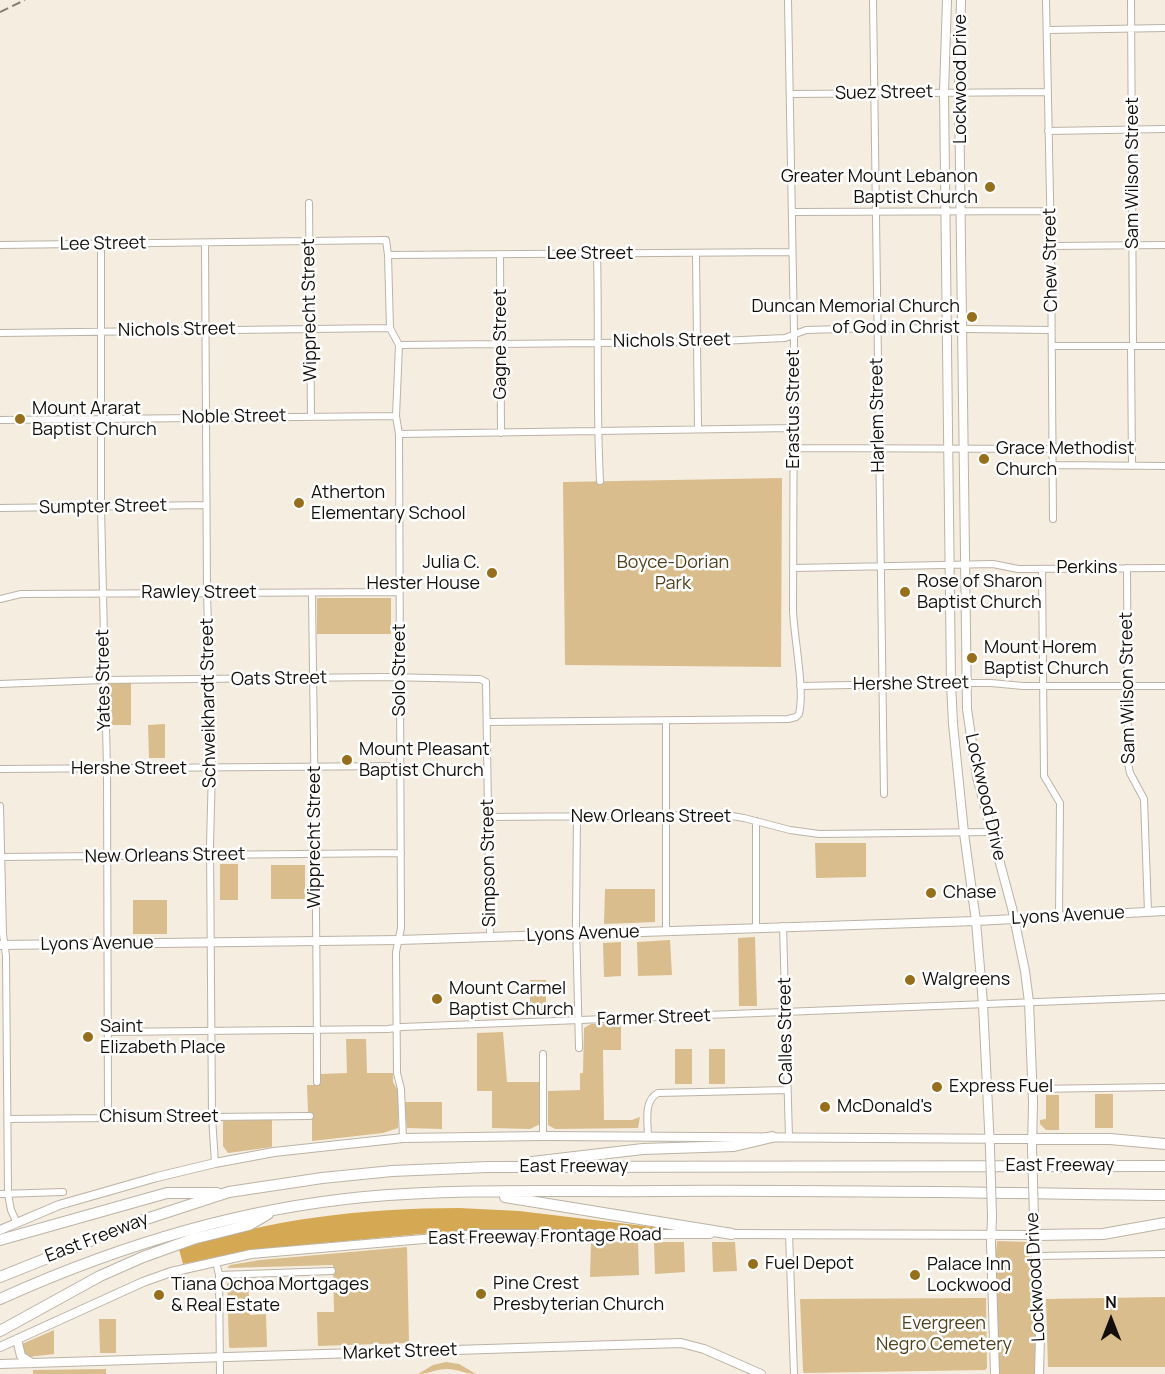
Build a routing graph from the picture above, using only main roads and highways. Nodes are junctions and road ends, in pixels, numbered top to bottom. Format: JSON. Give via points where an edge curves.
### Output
{"nodes":[{"id":1,"x":947,"y":0,"type":"edge"},
{"id":2,"x":961,"y":0,"type":"edge"},
{"id":3,"x":1165,"y":911,"type":"edge"},
{"id":4,"x":1014,"y":918,"type":"junction"},
{"id":5,"x":976,"y":921,"type":"junction"},
{"id":6,"x":2,"y":945,"type":"edge"},
{"id":7,"x":772,"y":1137,"type":"junction"},
{"id":8,"x":990,"y":1138,"type":"junction"},
{"id":9,"x":1033,"y":1144,"type":"junction"},
{"id":10,"x":1165,"y":1144,"type":"edge"},
{"id":11,"x":1165,"y":1166,"type":"edge"},
{"id":12,"x":488,"y":1167,"type":"junction"},
{"id":13,"x":229,"y":1192,"type":"junction"},
{"id":14,"x":482,"y":1192,"type":"junction"},
{"id":15,"x":1165,"y":1195,"type":"edge"},
{"id":16,"x":275,"y":1209,"type":"junction"},
{"id":17,"x":1165,"y":1223,"type":"edge"},
{"id":18,"x":0,"y":1230,"type":"edge"},
{"id":19,"x":732,"y":1234,"type":"junction"},
{"id":20,"x":990,"y":1235,"type":"junction"},
{"id":21,"x":1036,"y":1235,"type":"junction"},
{"id":22,"x":0,"y":1240,"type":"edge"},
{"id":23,"x":0,"y":1277,"type":"edge"},
{"id":24,"x":0,"y":1299,"type":"edge"},
{"id":25,"x":0,"y":1331,"type":"edge"},
{"id":26,"x":17,"y":1339,"type":"junction"},
{"id":27,"x":0,"y":1347,"type":"edge"},
{"id":28,"x":32,"y":1363,"type":"junction"},
{"id":29,"x":0,"y":1364,"type":"edge"},
{"id":30,"x":761,"y":1374,"type":"edge"},
{"id":31,"x":995,"y":1374,"type":"edge"},
{"id":32,"x":1039,"y":1374,"type":"edge"}],
"edges":[{"from":1,"to":5,"type":"main road","name":"Lockwood Drive","via":[[944,92],[952,724]]},
{"from":2,"to":4,"type":"main road","name":"Lockwood Drive","via":[[967,683],[973,757]]},
{"from":3,"to":4,"type":"main road","name":"Lyons Avenue"},
{"from":4,"to":5,"type":"main road","name":"Lyons Avenue"},
{"from":4,"to":9,"type":"main road","name":"Lockwood Drive","via":[[1029,1002]]},
{"from":5,"to":6,"type":"main road","name":"Lyons Avenue","via":[[315,943]]},
{"from":5,"to":8,"type":"main road","name":"Lockwood Drive"},
{"from":7,"to":8,"type":"main road"},
{"from":7,"to":12,"type":"highway","via":[[735,1146],[642,1149]]},
{"from":7,"to":18,"type":"main road","via":[[403,1138],[274,1152],[105,1191],[58,1205]]},
{"from":8,"to":9,"type":"main road"},
{"from":8,"to":20,"type":"main road","name":"Lockwood Drive","bridge":true},
{"from":9,"to":10,"type":"highway","via":[[1110,1138]]},
{"from":9,"to":21,"type":"main road","name":"Lockwood Drive","bridge":true},
{"from":11,"to":12,"type":"highway","name":"East Freeway"},
{"from":12,"to":13,"type":"highway","name":"East Freeway","via":[[392,1171]]},
{"from":13,"to":22,"type":"highway","via":[[167,1193]]},
{"from":13,"to":23,"type":"highway","name":"East Freeway","via":[[140,1221]]},
{"from":14,"to":15,"type":"highway","name":"East Freeway"},
{"from":14,"to":16,"type":"highway","name":"East Freeway","via":[[364,1197]]},
{"from":14,"to":19,"type":"highway"},
{"from":16,"to":24,"type":"highway","name":"East Freeway","via":[[156,1239]]},
{"from":16,"to":25,"type":"highway","via":[[249,1225],[143,1257]]},
{"from":17,"to":21,"type":"highway","via":[[1103,1234]]},
{"from":19,"to":20,"type":"main road","name":"East Freeway Frontage Road"},
{"from":19,"to":26,"type":"main road","name":"East Freeway Frontage Road","via":[[466,1235],[264,1253],[171,1272]]},
{"from":20,"to":21,"type":"main road","name":"East Freeway Frontage Road"},
{"from":20,"to":31,"type":"main road","name":"Lockwood Drive"},
{"from":21,"to":32,"type":"main road","name":"Lockwood Drive"},
{"from":26,"to":27,"type":"main road","name":"East Freeway Frontage Road"},
{"from":26,"to":28,"type":"main road","via":[[21,1356]]},
{"from":28,"to":29,"type":"main road","name":"Market Street"},
{"from":28,"to":30,"type":"main road","name":"Market Street","via":[[681,1343]]}]}
